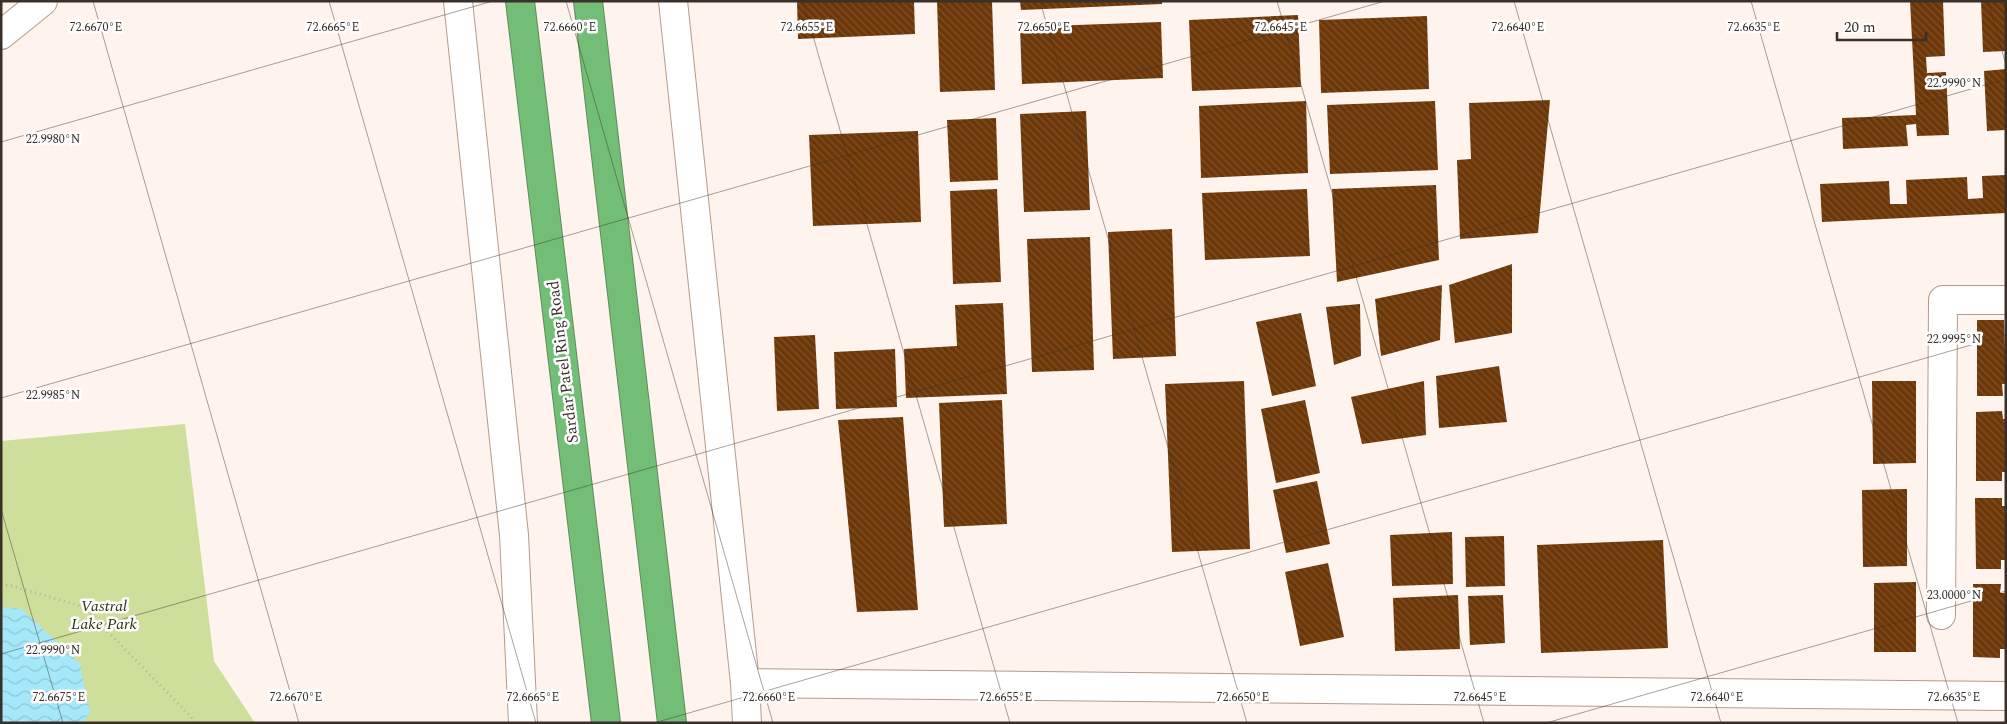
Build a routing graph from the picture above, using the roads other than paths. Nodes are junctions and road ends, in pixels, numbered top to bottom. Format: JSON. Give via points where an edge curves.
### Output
{"nodes":[{"id":1,"x":43,"y":1,"type":"edge"},
{"id":2,"x":458,"y":1,"type":"edge"},
{"id":3,"x":520,"y":1,"type":"edge"},
{"id":4,"x":588,"y":1,"type":"edge"},
{"id":5,"x":673,"y":1,"type":"edge"},
{"id":6,"x":1,"y":35,"type":"edge"},
{"id":7,"x":2006,"y":300,"type":"edge"},
{"id":8,"x":1941,"y":614,"type":"dead end"},
{"id":9,"x":745,"y":683,"type":"junction"},
{"id":10,"x":2006,"y":696,"type":"edge"},
{"id":11,"x":523,"y":723,"type":"edge"},
{"id":12,"x":606,"y":723,"type":"edge"},
{"id":13,"x":672,"y":723,"type":"edge"},
{"id":14,"x":748,"y":723,"type":"edge"}],
"edges":[{"from":1,"to":6,"type":"street"},
{"from":2,"to":11,"type":"street","via":[[514,534]]},
{"from":3,"to":12,"type":"highway","name":"Sardar Patel Ring Road"},
{"from":4,"to":13,"type":"highway"},
{"from":5,"to":9,"type":"street"},
{"from":7,"to":8,"type":"street","via":[[1943,300]]},
{"from":9,"to":10,"type":"street"},
{"from":9,"to":14,"type":"street"}]}
